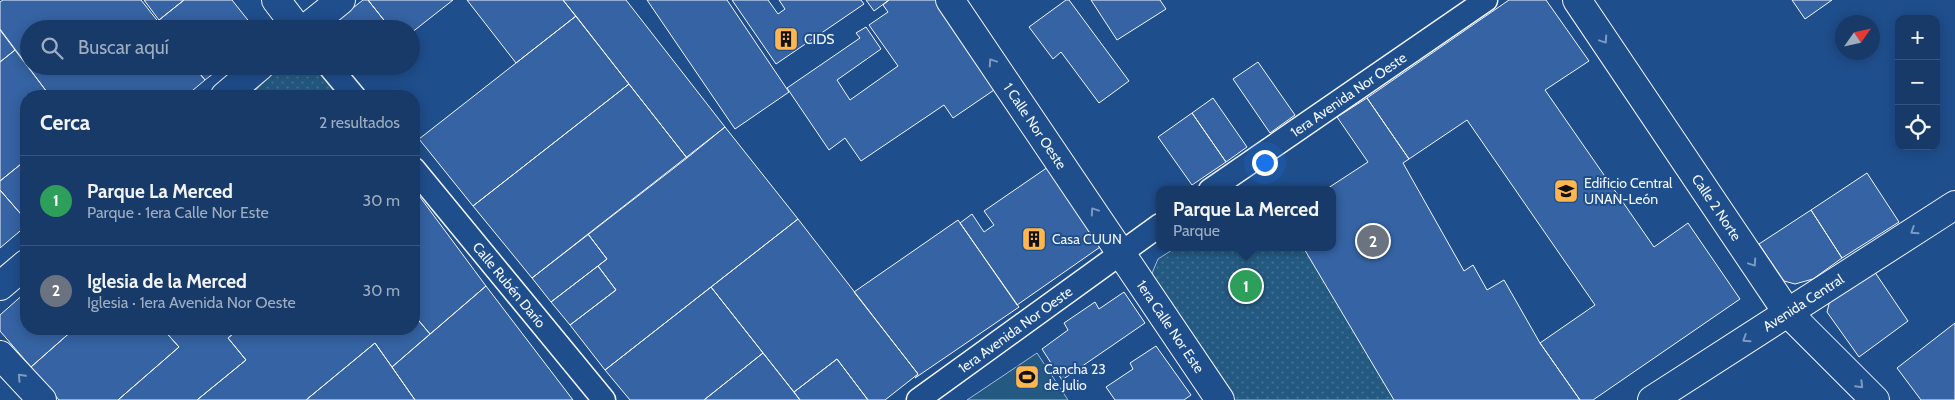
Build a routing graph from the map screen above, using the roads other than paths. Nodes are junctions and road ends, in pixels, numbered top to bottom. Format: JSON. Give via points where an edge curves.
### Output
{"nodes":[{"id":1,"x":276,"y":0,"type":"edge"},
{"id":2,"x":341,"y":0,"type":"edge"},
{"id":3,"x":950,"y":0,"type":"edge"},
{"id":4,"x":1486,"y":0,"type":"edge"},
{"id":5,"x":1577,"y":0,"type":"edge"},
{"id":6,"x":291,"y":20,"type":"edge"},
{"id":7,"x":316,"y":20,"type":"edge"},
{"id":8,"x":250,"y":75,"type":"edge"},
{"id":9,"x":336,"y":75,"type":"edge"},
{"id":10,"x":232,"y":90,"type":"edge"},
{"id":11,"x":349,"y":90,"type":"edge"},
{"id":12,"x":420,"y":176,"type":"edge"},
{"id":13,"x":1216,"y":186,"type":"edge"},
{"id":14,"x":1955,"y":205,"type":"edge"},
{"id":15,"x":1156,"y":228,"type":"edge"},
{"id":16,"x":1121,"y":251,"type":"junction"},
{"id":17,"x":20,"y":269,"type":"edge"},
{"id":18,"x":0,"y":286,"type":"edge"},
{"id":19,"x":1787,"y":312,"type":"junction"},
{"id":20,"x":0,"y":355,"type":"edge"},
{"id":21,"x":42,"y":400,"type":"edge"},
{"id":22,"x":604,"y":400,"type":"edge"},
{"id":23,"x":918,"y":400,"type":"edge"},
{"id":24,"x":1220,"y":400,"type":"edge"},
{"id":25,"x":1652,"y":400,"type":"edge"},
{"id":26,"x":1875,"y":400,"type":"edge"}],
"edges":[{"from":1,"to":6,"type":"street"},
{"from":2,"to":7,"type":"street"},
{"from":16,"to":3,"type":"street","name":"1 Calle Nor Oeste","one_way":true},
{"from":4,"to":13,"type":"street","name":"1era Avenida Nor Oeste"},
{"from":5,"to":19,"type":"street","name":"Calle 2 Norte","one_way":true},
{"from":8,"to":10,"type":"street"},
{"from":9,"to":11,"type":"street"},
{"from":12,"to":22,"type":"street","name":"Calle Rubén Darío"},
{"from":14,"to":19,"type":"street","name":"Avenida Central","one_way":true},
{"from":15,"to":16,"type":"street","name":"1era Avenida Nor Oeste"},
{"from":16,"to":23,"type":"street","name":"1era Avenida Nor Oeste"},
{"from":16,"to":24,"type":"street","name":"1era Calle Nor Este"},
{"from":17,"to":18,"type":"street"},
{"from":19,"to":25,"type":"street","name":"Avenida Central","one_way":true},
{"from":19,"to":26,"type":"street","name":"Calle 2 Norte","one_way":true},
{"from":21,"to":20,"type":"street","one_way":true}]}
